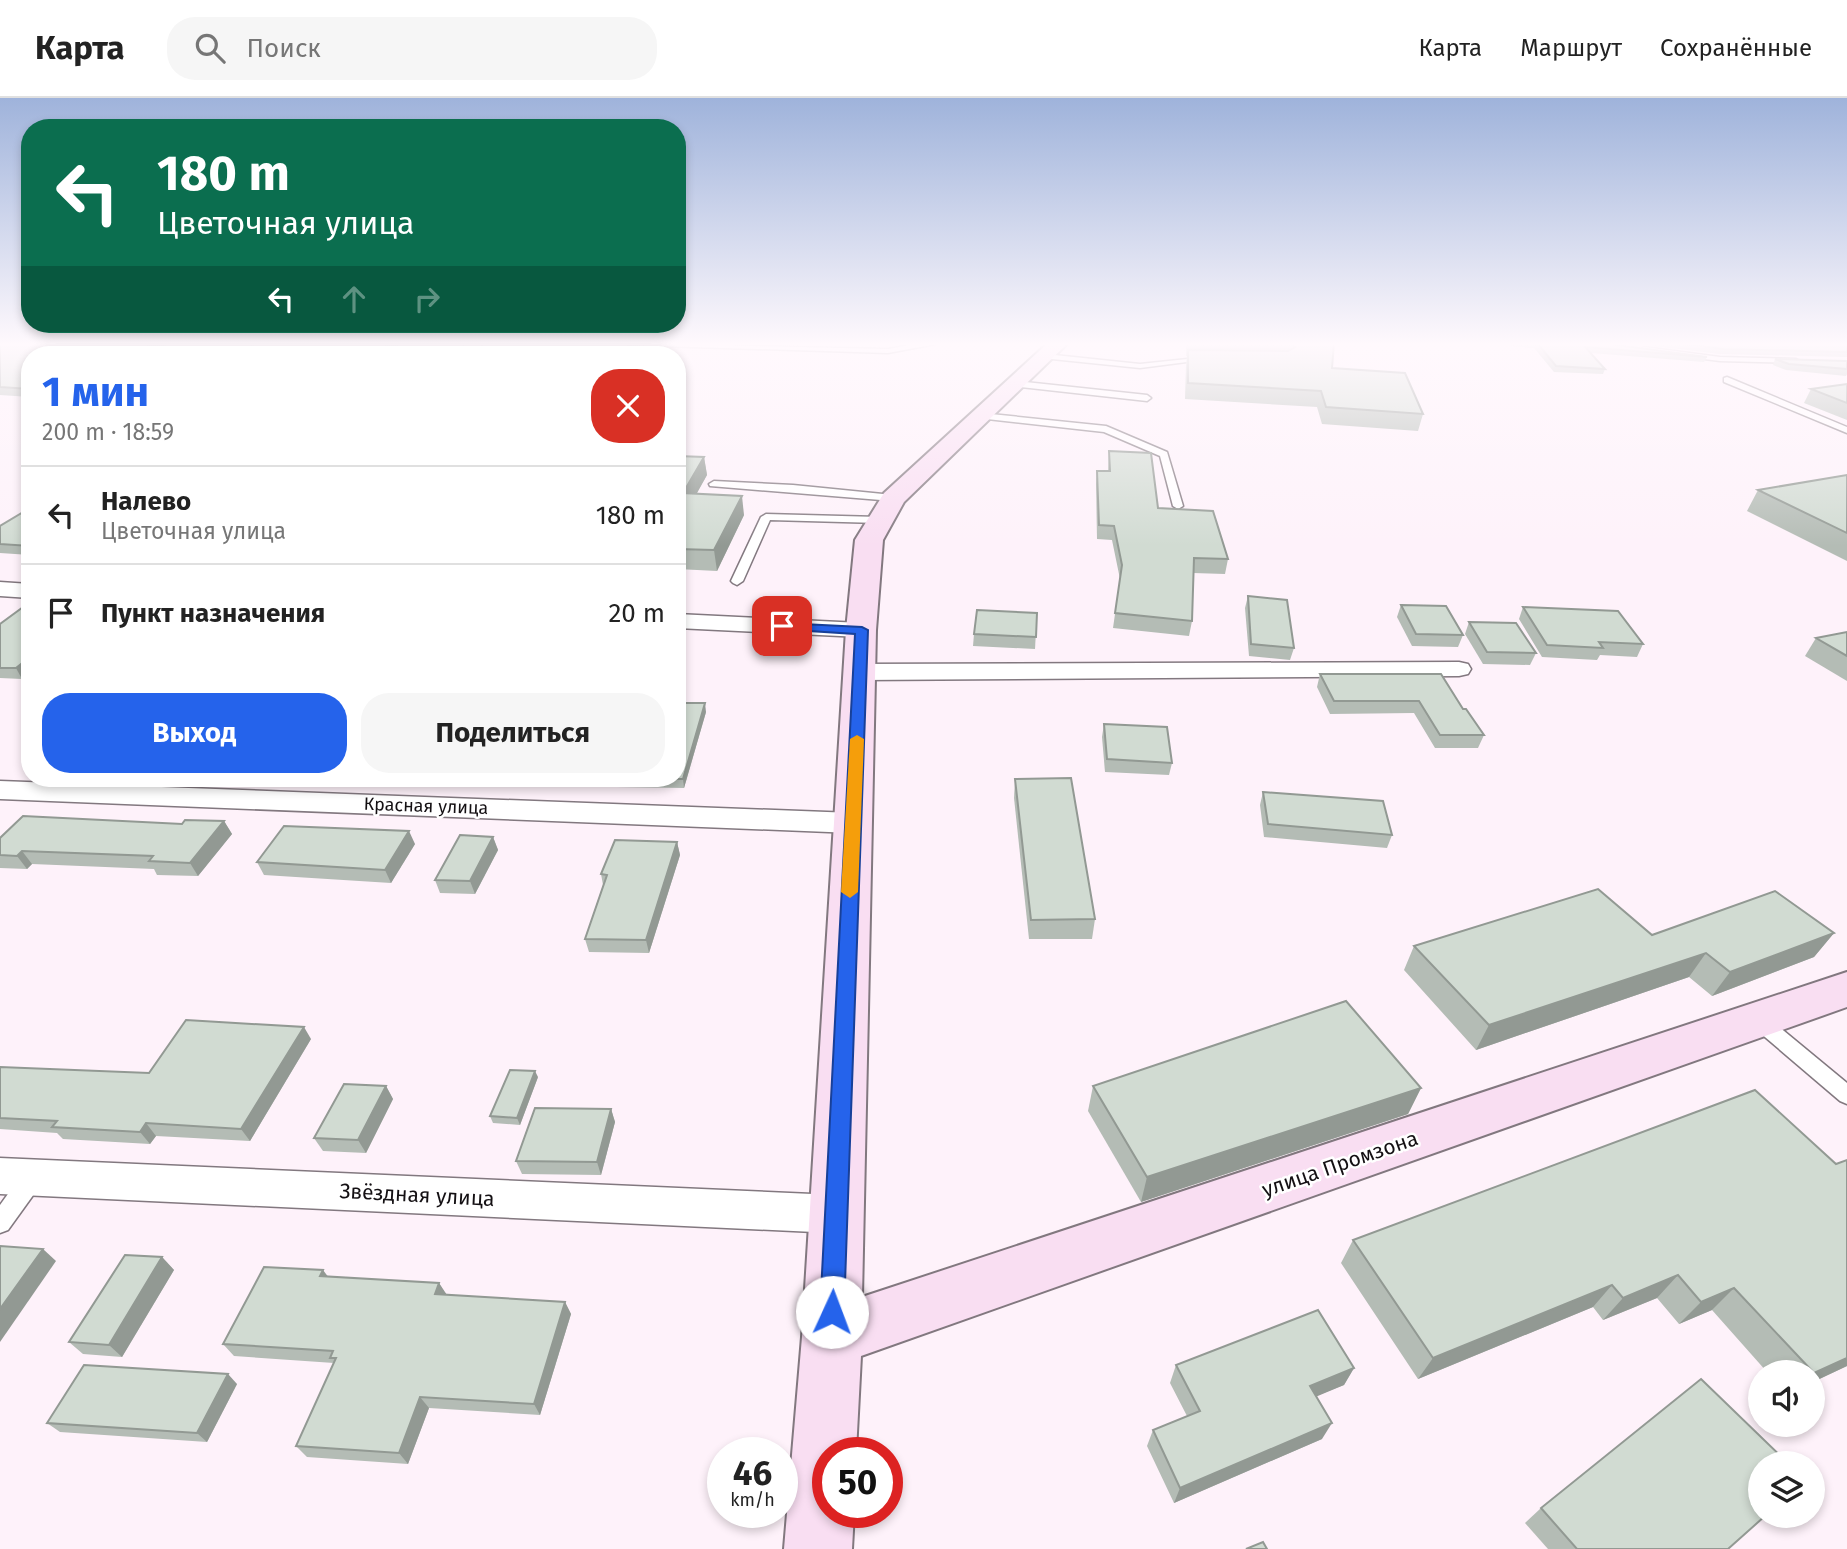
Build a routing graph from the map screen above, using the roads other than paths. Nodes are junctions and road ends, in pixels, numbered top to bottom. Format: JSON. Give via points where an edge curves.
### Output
{"nodes":[{"id":1,"x":986,"y":411,"type":"edge"},
{"id":2,"x":1801,"y":411,"type":"edge"},
{"id":3,"x":981,"y":416,"type":"junction"},
{"id":4,"x":1847,"y":430,"type":"edge"},
{"id":5,"x":714,"y":484,"type":"dead end"},
{"id":6,"x":1178,"y":506,"type":"edge"},
{"id":7,"x":886,"y":509,"type":"junction"},
{"id":8,"x":737,"y":581,"type":"dead end"},
{"id":9,"x":0,"y":589,"type":"edge"},
{"id":10,"x":21,"y":590,"type":"edge"},
{"id":11,"x":686,"y":621,"type":"edge"},
{"id":12,"x":862,"y":630,"type":"junction"},
{"id":13,"x":1459,"y":670,"type":"dead end"},
{"id":14,"x":860,"y":671,"type":"junction"},
{"id":15,"x":0,"y":790,"type":"edge"},
{"id":16,"x":853,"y":823,"type":"junction"},
{"id":17,"x":1847,"y":989,"type":"edge"},
{"id":18,"x":1759,"y":1020,"type":"junction"},
{"id":19,"x":1847,"y":1095,"type":"edge"},
{"id":20,"x":16,"y":1177,"type":"edge"},
{"id":21,"x":835,"y":1214,"type":"junction"},
{"id":22,"x":0,"y":1223,"type":"edge"},
{"id":23,"x":832,"y":1337,"type":"junction"},
{"id":24,"x":818,"y":1549,"type":"edge"}],
"edges":[{"from":1,"to":3,"type":"main road"},
{"from":2,"to":4,"type":"lane"},
{"from":3,"to":6,"type":"lane","via":[[1106,429],[1164,454]]},
{"from":3,"to":7,"type":"main road"},
{"from":5,"to":7,"type":"lane","via":[[793,488]]},
{"from":7,"to":8,"type":"lane","via":[[766,517]]},
{"from":7,"to":12,"type":"main road","via":[[869,540]]},
{"from":9,"to":10,"type":"street"},
{"from":11,"to":12,"type":"street"},
{"from":12,"to":14,"type":"main road"},
{"from":13,"to":14,"type":"street"},
{"from":14,"to":16,"type":"main road"},
{"from":15,"to":16,"type":"street","name":"Красная улица"},
{"from":16,"to":21,"type":"main road"},
{"from":17,"to":18,"type":"main road","name":"улица Промзона"},
{"from":18,"to":19,"type":"lane"},
{"from":18,"to":23,"type":"main road","name":"улица Промзона"},
{"from":20,"to":21,"type":"street","name":"Звёздная улица"},
{"from":20,"to":22,"type":"lane"},
{"from":21,"to":23,"type":"main road"},
{"from":23,"to":24,"type":"main road"}]}
